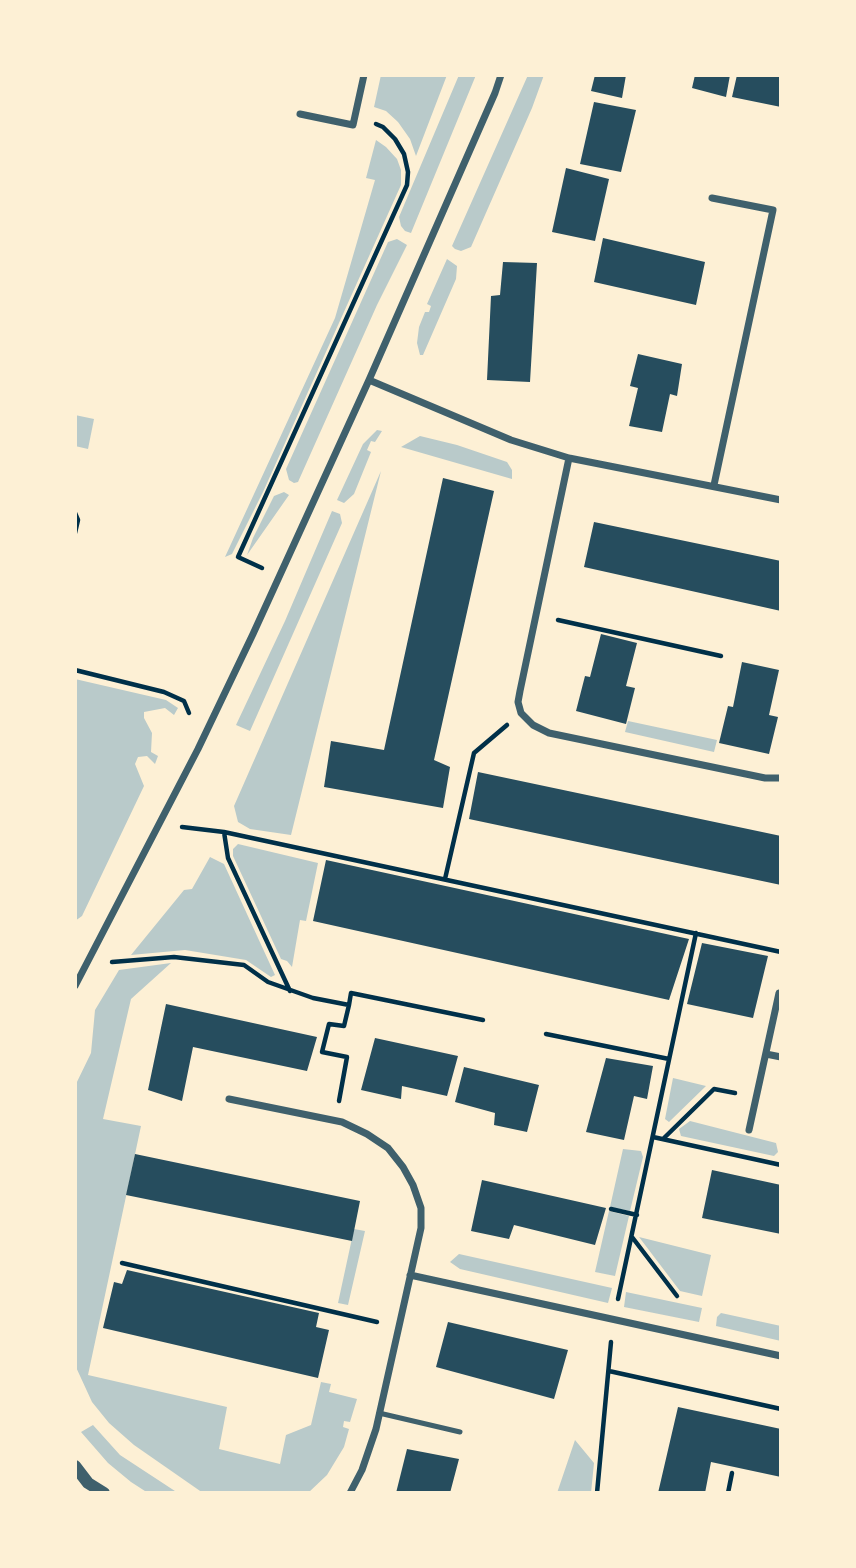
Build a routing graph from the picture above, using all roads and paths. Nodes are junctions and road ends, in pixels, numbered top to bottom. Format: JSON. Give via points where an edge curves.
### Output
{"nodes":[{"id":1,"x":364,"y":75,"type":"edge"},
{"id":2,"x":500,"y":75,"type":"edge"},
{"id":3,"x":300,"y":114,"type":"dead end"},
{"id":4,"x":355,"y":118,"type":"junction"},
{"id":5,"x":712,"y":198,"type":"dead end"},
{"id":6,"x":369,"y":380,"type":"junction"},
{"id":7,"x":569,"y":458,"type":"junction"},
{"id":8,"x":713,"y":485,"type":"junction"},
{"id":9,"x":781,"y":500,"type":"edge"},
{"id":10,"x":75,"y":513,"type":"edge"},
{"id":11,"x":75,"y":533,"type":"edge"},
{"id":12,"x":279,"y":575,"type":"junction"},
{"id":13,"x":536,"y":616,"type":"junction"},
{"id":14,"x":721,"y":656,"type":"dead end"},
{"id":15,"x":75,"y":670,"type":"edge"},
{"id":16,"x":189,"y":713,"type":"dead end"},
{"id":17,"x":521,"y":713,"type":"junction"},
{"id":18,"x":781,"y":778,"type":"edge"},
{"id":19,"x":159,"y":824,"type":"junction"},
{"id":20,"x":224,"y":832,"type":"junction"},
{"id":21,"x":445,"y":878,"type":"junction"},
{"id":22,"x":696,"y":933,"type":"junction"},
{"id":23,"x":781,"y":952,"type":"edge"},
{"id":24,"x":91,"y":957,"type":"junction"},
{"id":25,"x":75,"y":986,"type":"edge"},
{"id":26,"x":290,"y":991,"type":"junction"},
{"id":27,"x":779,"y":993,"type":"dead end"},
{"id":28,"x":349,"y":1005,"type":"junction"},
{"id":29,"x":483,"y":1020,"type":"dead end"},
{"id":30,"x":546,"y":1034,"type":"dead end"},
{"id":31,"x":766,"y":1054,"type":"junction"},
{"id":32,"x":781,"y":1057,"type":"edge"},
{"id":33,"x":669,"y":1059,"type":"junction"},
{"id":34,"x":756,"y":1098,"type":"junction"},
{"id":35,"x":229,"y":1099,"type":"dead end"},
{"id":36,"x":335,"y":1121,"type":"junction"},
{"id":37,"x":749,"y":1130,"type":"dead end"},
{"id":38,"x":653,"y":1137,"type":"junction"},
{"id":39,"x":663,"y":1139,"type":"junction"},
{"id":40,"x":781,"y":1165,"type":"edge"},
{"id":41,"x":611,"y":1209,"type":"dead end"},
{"id":42,"x":636,"y":1215,"type":"junction"},
{"id":43,"x":632,"y":1236,"type":"junction"},
{"id":44,"x":122,"y":1263,"type":"dead end"},
{"id":45,"x":410,"y":1275,"type":"junction"},
{"id":46,"x":677,"y":1296,"type":"dead end"},
{"id":47,"x":613,"y":1320,"type":"junction"},
{"id":48,"x":399,"y":1327,"type":"junction"},
{"id":49,"x":781,"y":1356,"type":"edge"},
{"id":50,"x":609,"y":1371,"type":"junction"},
{"id":51,"x":781,"y":1409,"type":"edge"},
{"id":52,"x":379,"y":1413,"type":"junction"},
{"id":53,"x":460,"y":1432,"type":"dead end"},
{"id":54,"x":75,"y":1466,"type":"edge"},
{"id":55,"x":732,"y":1473,"type":"dead end"},
{"id":56,"x":82,"y":1482,"type":"edge"},
{"id":57,"x":104,"y":1493,"type":"edge"},
{"id":58,"x":350,"y":1493,"type":"edge"},
{"id":59,"x":597,"y":1493,"type":"edge"},
{"id":60,"x":727,"y":1493,"type":"edge"}],
"edges":[{"from":1,"to":4,"type":"street"},
{"from":2,"to":6,"type":"street"},
{"from":3,"to":4,"type":"street","via":[[353,125]]},
{"from":4,"to":12,"type":"path","via":[[383,127],[396,139],[406,163],[407,186],[238,557]]},
{"from":5,"to":8,"type":"street","via":[[773,211]]},
{"from":6,"to":7,"type":"street","via":[[511,440]]},
{"from":6,"to":12,"type":"street"},
{"from":7,"to":8,"type":"street"},
{"from":7,"to":13,"type":"street"},
{"from":8,"to":9,"type":"street"},
{"from":10,"to":11,"type":"path"},
{"from":12,"to":19,"type":"street"},
{"from":13,"to":14,"type":"path"},
{"from":13,"to":17,"type":"street","via":[[518,702]]},
{"from":15,"to":16,"type":"path","via":[[164,692],[184,701]]},
{"from":17,"to":18,"type":"street","via":[[550,733]]},
{"from":17,"to":21,"type":"path","via":[[474,753]]},
{"from":19,"to":20,"type":"path"},
{"from":19,"to":24,"type":"street"},
{"from":20,"to":21,"type":"path"},
{"from":20,"to":26,"type":"path","via":[[228,858]]},
{"from":21,"to":22,"type":"path"},
{"from":22,"to":23,"type":"path"},
{"from":22,"to":33,"type":"path"},
{"from":24,"to":25,"type":"street"},
{"from":24,"to":26,"type":"path","via":[[115,963],[174,957],[244,965]]},
{"from":26,"to":28,"type":"path"},
{"from":27,"to":31,"type":"street"},
{"from":28,"to":29,"type":"path","via":[[351,993]]},
{"from":28,"to":36,"type":"path","via":[[344,1027],[329,1024],[322,1052],[347,1057]]},
{"from":30,"to":33,"type":"path"},
{"from":31,"to":32,"type":"street"},
{"from":31,"to":34,"type":"street"},
{"from":33,"to":38,"type":"path"},
{"from":34,"to":37,"type":"street"},
{"from":34,"to":39,"type":"path","via":[[714,1089]]},
{"from":35,"to":36,"type":"street"},
{"from":36,"to":45,"type":"street","via":[[388,1148],[413,1185],[421,1208],[421,1228]]},
{"from":38,"to":39,"type":"path"},
{"from":38,"to":42,"type":"path"},
{"from":39,"to":40,"type":"path"},
{"from":41,"to":42,"type":"path"},
{"from":42,"to":43,"type":"path"},
{"from":43,"to":46,"type":"path"},
{"from":43,"to":47,"type":"path"},
{"from":44,"to":48,"type":"path"},
{"from":45,"to":47,"type":"street"},
{"from":45,"to":48,"type":"street"},
{"from":47,"to":49,"type":"street"},
{"from":47,"to":50,"type":"path"},
{"from":48,"to":52,"type":"street"},
{"from":50,"to":51,"type":"path"},
{"from":50,"to":59,"type":"path"},
{"from":52,"to":53,"type":"lane"},
{"from":52,"to":58,"type":"street","via":[[370,1450]]},
{"from":54,"to":56,"type":"street"},
{"from":55,"to":60,"type":"path"},
{"from":56,"to":57,"type":"street"}]}
